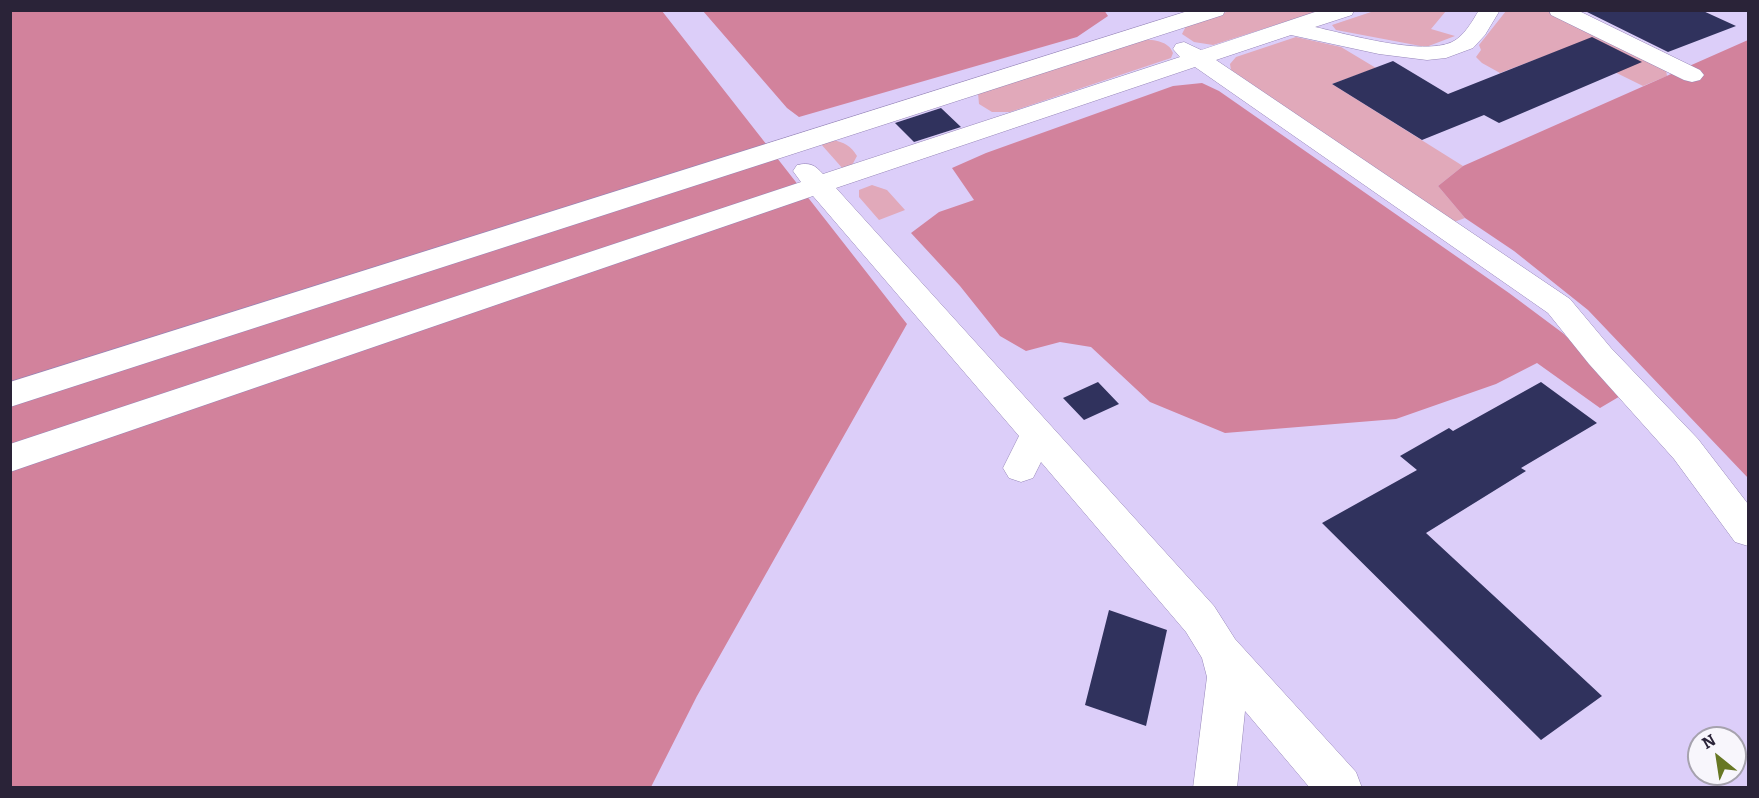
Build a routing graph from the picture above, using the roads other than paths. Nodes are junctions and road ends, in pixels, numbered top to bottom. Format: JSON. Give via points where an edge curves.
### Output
{"nodes":[{"id":1,"x":1215,"y":10,"type":"edge"},
{"id":2,"x":1344,"y":10,"type":"edge"},
{"id":3,"x":1490,"y":10,"type":"edge"},
{"id":4,"x":1559,"y":10,"type":"edge"},
{"id":5,"x":1291,"y":28,"type":"junction"},
{"id":6,"x":1156,"y":29,"type":"junction"},
{"id":7,"x":1198,"y":59,"type":"junction"},
{"id":8,"x":1692,"y":75,"type":"dead end"},
{"id":9,"x":852,"y":126,"type":"junction"},
{"id":10,"x":786,"y":147,"type":"junction"},
{"id":11,"x":887,"y":162,"type":"junction"},
{"id":12,"x":818,"y":185,"type":"junction"},
{"id":13,"x":10,"y":394,"type":"edge"},
{"id":14,"x":1037,"y":434,"type":"junction"},
{"id":15,"x":10,"y":458,"type":"edge"},
{"id":16,"x":1021,"y":468,"type":"dead end"},
{"id":17,"x":1749,"y":531,"type":"edge"},
{"id":18,"x":1220,"y":652,"type":"junction"},
{"id":19,"x":1215,"y":788,"type":"edge"},
{"id":20,"x":1340,"y":788,"type":"edge"}],
"edges":[{"from":1,"to":6,"type":"street"},
{"from":2,"to":5,"type":"street"},
{"from":3,"to":5,"type":"street","via":[[1461,46],[1438,53],[1410,53]]},
{"from":4,"to":8,"type":"street"},
{"from":5,"to":7,"type":"street"},
{"from":6,"to":7,"type":"street"},
{"from":6,"to":9,"type":"street"},
{"from":7,"to":11,"type":"street"},
{"from":7,"to":17,"type":"street","via":[[1560,306],[1600,356],[1686,449]]},
{"from":9,"to":10,"type":"street"},
{"from":9,"to":11,"type":"street"},
{"from":10,"to":12,"type":"street"},
{"from":10,"to":13,"type":"street"},
{"from":11,"to":12,"type":"street"},
{"from":12,"to":14,"type":"street"},
{"from":12,"to":15,"type":"street"},
{"from":14,"to":16,"type":"street"},
{"from":14,"to":18,"type":"street","via":[[1200,619]]},
{"from":18,"to":19,"type":"street","via":[[1228,677]]},
{"from":18,"to":20,"type":"street"}]}
